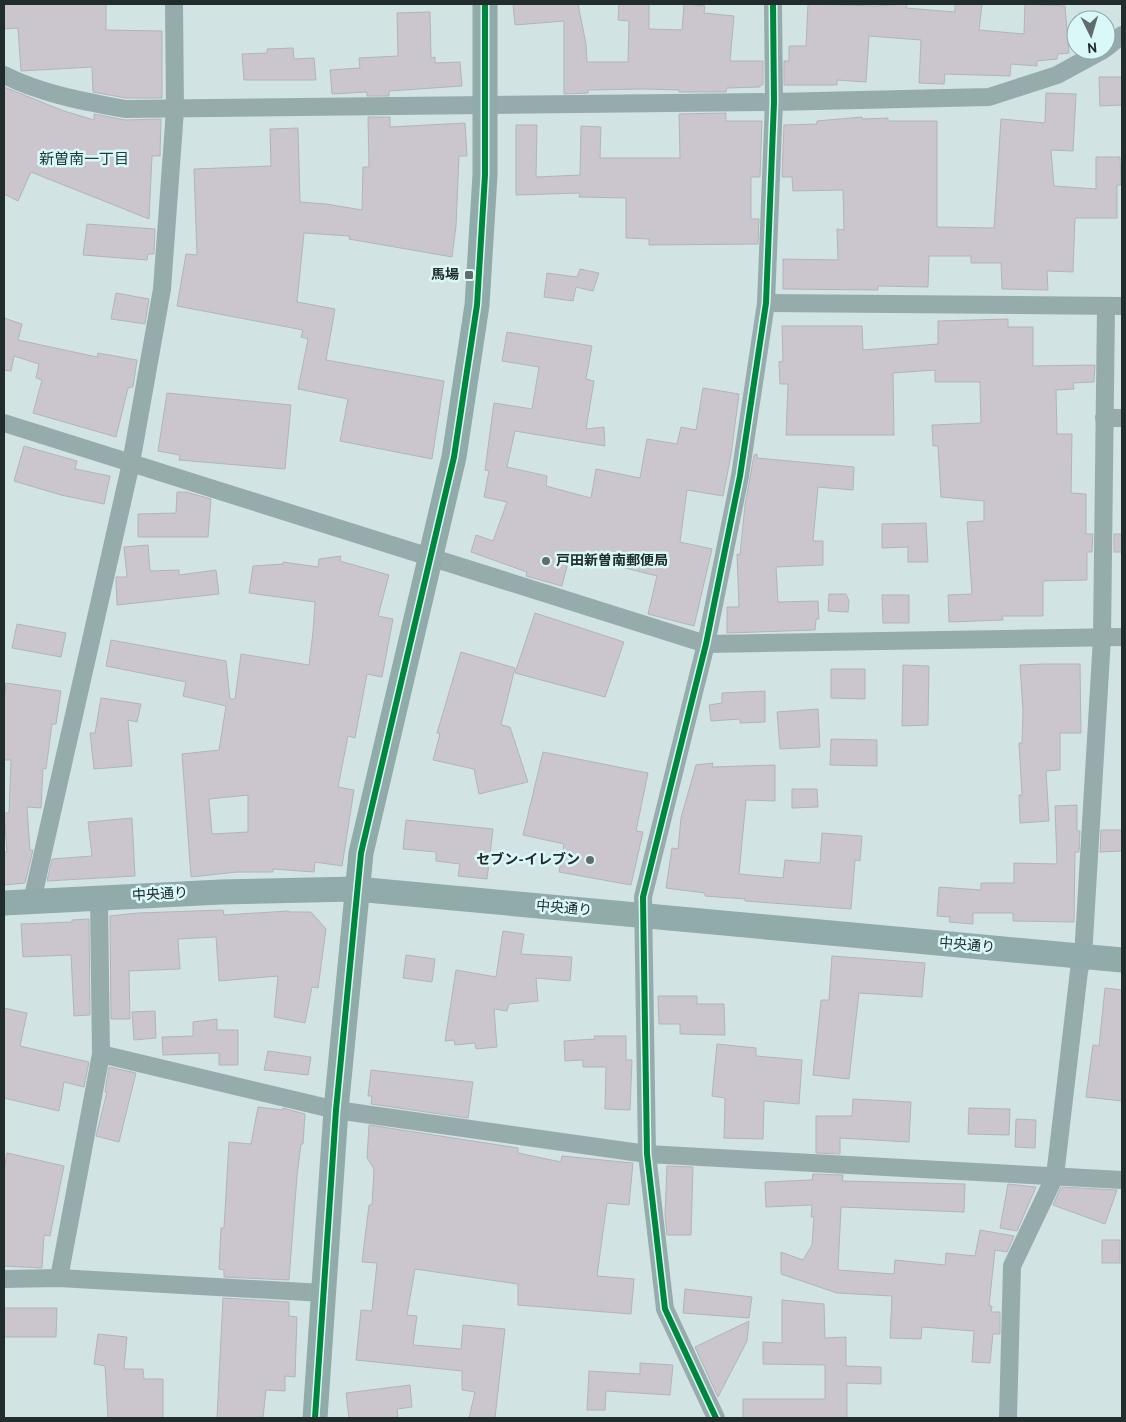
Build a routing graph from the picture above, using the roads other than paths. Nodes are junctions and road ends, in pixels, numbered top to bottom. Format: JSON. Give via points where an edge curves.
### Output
{"nodes":[{"id":1,"x":174,"y":4,"type":"edge"},
{"id":2,"x":485,"y":4,"type":"edge"},
{"id":3,"x":774,"y":4,"type":"edge"},
{"id":4,"x":1085,"y":60,"type":"edge"},
{"id":5,"x":4,"y":75,"type":"edge"},
{"id":6,"x":774,"y":102,"type":"junction"},
{"id":7,"x":485,"y":105,"type":"junction"},
{"id":8,"x":175,"y":110,"type":"junction"},
{"id":9,"x":766,"y":303,"type":"junction"},
{"id":10,"x":1114,"y":306,"type":"edge"},
{"id":11,"x":1104,"y":418,"type":"junction"},
{"id":12,"x":1122,"y":418,"type":"edge"},
{"id":13,"x":4,"y":423,"type":"edge"},
{"id":14,"x":131,"y":463,"type":"junction"},
{"id":15,"x":432,"y":558,"type":"junction"},
{"id":16,"x":1102,"y":638,"type":"junction"},
{"id":17,"x":1122,"y":638,"type":"edge"},
{"id":18,"x":706,"y":644,"type":"junction"},
{"id":19,"x":356,"y":889,"type":"junction"},
{"id":20,"x":99,"y":898,"type":"junction"},
{"id":21,"x":32,"y":902,"type":"junction"},
{"id":22,"x":4,"y":903,"type":"edge"},
{"id":23,"x":643,"y":916,"type":"junction"},
{"id":24,"x":1083,"y":957,"type":"junction"},
{"id":25,"x":1122,"y":960,"type":"edge"},
{"id":26,"x":101,"y":1054,"type":"junction"},
{"id":27,"x":336,"y":1110,"type":"junction"},
{"id":28,"x":647,"y":1154,"type":"junction"},
{"id":29,"x":1055,"y":1176,"type":"junction"},
{"id":30,"x":1122,"y":1180,"type":"edge"},
{"id":31,"x":59,"y":1278,"type":"junction"},
{"id":32,"x":4,"y":1279,"type":"edge"},
{"id":33,"x":324,"y":1294,"type":"junction"},
{"id":34,"x":315,"y":1418,"type":"edge"},
{"id":35,"x":716,"y":1418,"type":"edge"},
{"id":36,"x":1008,"y":1418,"type":"edge"}],
"edges":[{"from":1,"to":8,"type":"street"},
{"from":2,"to":7,"type":"street"},
{"from":3,"to":6,"type":"street"},
{"from":4,"to":6,"type":"street","via":[[1057,75],[989,97]]},
{"from":5,"to":8,"type":"street","via":[[24,85],[68,98],[125,109]]},
{"from":6,"to":7,"type":"street"},
{"from":6,"to":9,"type":"street"},
{"from":7,"to":8,"type":"street"},
{"from":7,"to":15,"type":"street","via":[[478,305],[454,457]]},
{"from":8,"to":14,"type":"street","via":[[162,289]]},
{"from":9,"to":10,"type":"street"},
{"from":9,"to":18,"type":"street","via":[[740,476]]},
{"from":10,"to":11,"type":"street"},
{"from":11,"to":12,"type":"street"},
{"from":11,"to":16,"type":"street"},
{"from":13,"to":14,"type":"street"},
{"from":14,"to":15,"type":"street"},
{"from":14,"to":21,"type":"street"},
{"from":15,"to":18,"type":"street"},
{"from":15,"to":19,"type":"street","via":[[361,853]]},
{"from":16,"to":17,"type":"street"},
{"from":16,"to":18,"type":"street"},
{"from":16,"to":24,"type":"street"},
{"from":18,"to":23,"type":"street","via":[[643,897]]},
{"from":19,"to":20,"type":"street","name":"中央通り"},
{"from":19,"to":23,"type":"street","name":"中央通り"},
{"from":19,"to":27,"type":"street"},
{"from":20,"to":21,"type":"street","name":"中央通り"},
{"from":20,"to":26,"type":"street"},
{"from":21,"to":22,"type":"street","name":"中央通り"},
{"from":23,"to":24,"type":"street","name":"中央通り"},
{"from":23,"to":28,"type":"street"},
{"from":24,"to":25,"type":"street","name":"中央通り"},
{"from":24,"to":29,"type":"street"},
{"from":26,"to":27,"type":"street"},
{"from":26,"to":31,"type":"street"},
{"from":27,"to":28,"type":"street"},
{"from":27,"to":33,"type":"street"},
{"from":28,"to":29,"type":"street"},
{"from":28,"to":35,"type":"street","via":[[665,1309]]},
{"from":29,"to":30,"type":"street"},
{"from":29,"to":36,"type":"street","via":[[1012,1266]]},
{"from":31,"to":32,"type":"street"},
{"from":31,"to":33,"type":"street"},
{"from":33,"to":34,"type":"street"}]}
